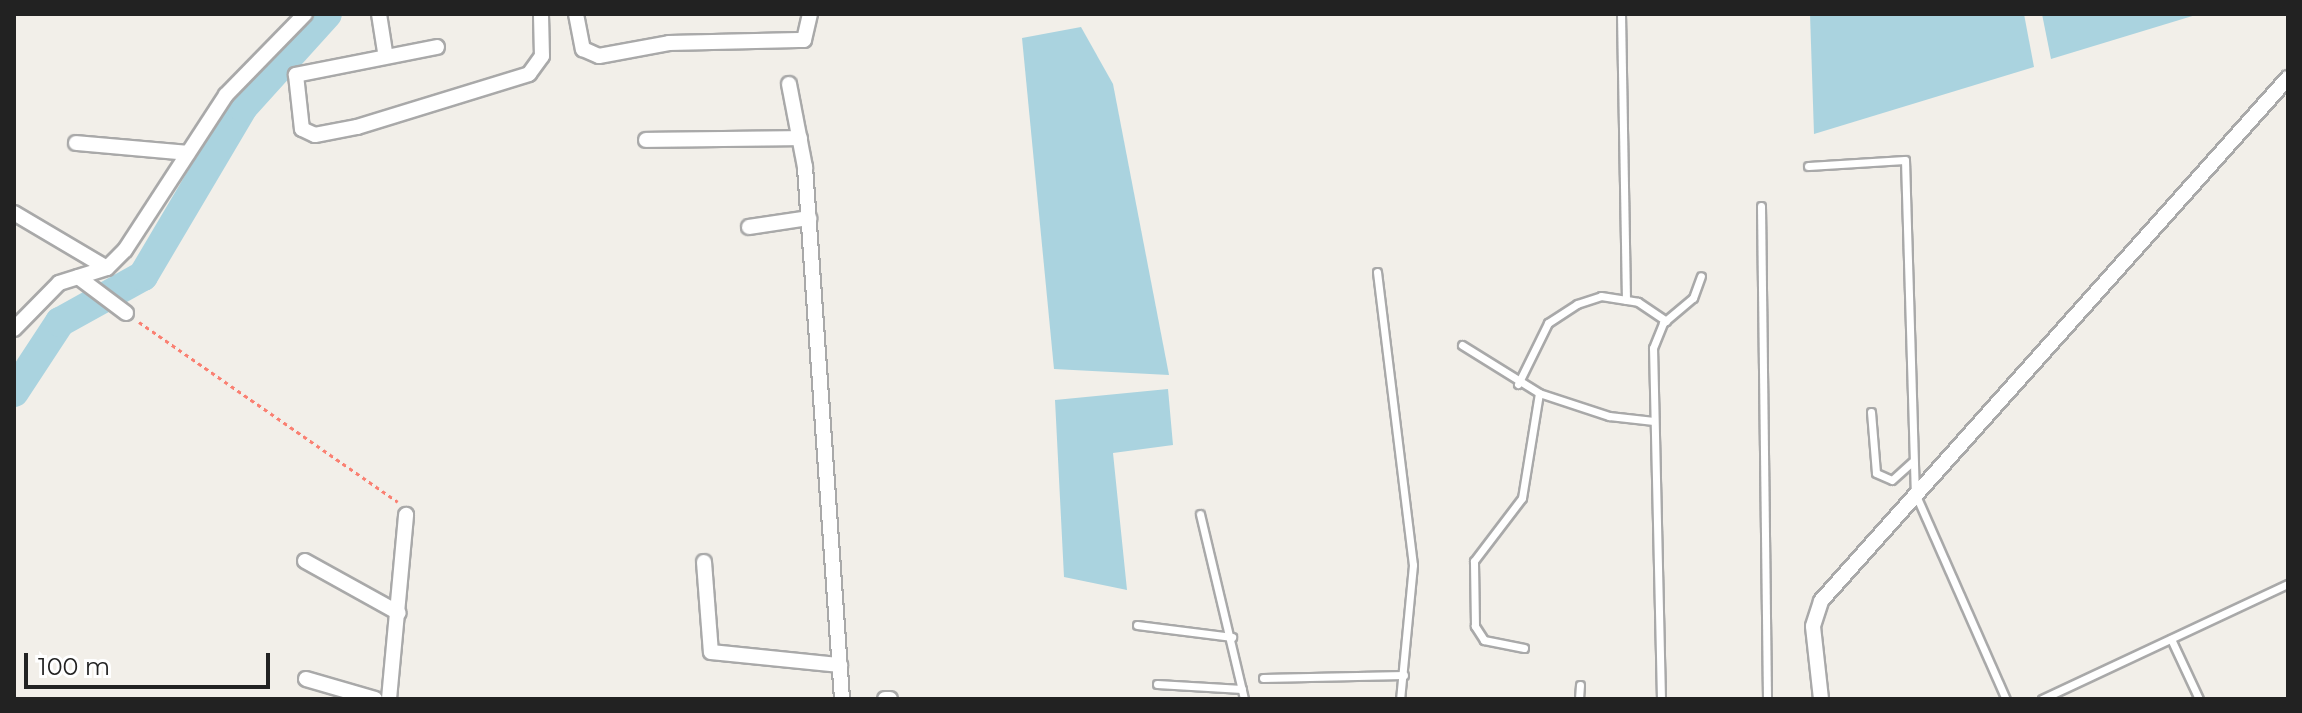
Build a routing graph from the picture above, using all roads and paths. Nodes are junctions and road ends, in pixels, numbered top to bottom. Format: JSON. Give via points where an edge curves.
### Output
{"nodes":[{"id":1,"x":305,"y":14,"type":"edge"},
{"id":2,"x":379,"y":14,"type":"edge"},
{"id":3,"x":541,"y":14,"type":"edge"},
{"id":4,"x":576,"y":14,"type":"edge"},
{"id":5,"x":810,"y":14,"type":"edge"},
{"id":6,"x":1621,"y":14,"type":"edge"},
{"id":7,"x":437,"y":47,"type":"dead end"},
{"id":8,"x":385,"y":53,"type":"junction"},
{"id":9,"x":2288,"y":78,"type":"edge"},
{"id":10,"x":789,"y":84,"type":"dead end"},
{"id":11,"x":800,"y":138,"type":"junction"},
{"id":12,"x":646,"y":140,"type":"dead end"},
{"id":13,"x":76,"y":143,"type":"dead end"},
{"id":14,"x":188,"y":153,"type":"junction"},
{"id":15,"x":1808,"y":166,"type":"dead end"},
{"id":16,"x":1761,"y":206,"type":"dead end"},
{"id":17,"x":14,"y":213,"type":"edge"},
{"id":18,"x":809,"y":218,"type":"junction"},
{"id":19,"x":749,"y":227,"type":"dead end"},
{"id":20,"x":107,"y":268,"type":"junction"},
{"id":21,"x":1377,"y":272,"type":"dead end"},
{"id":22,"x":1701,"y":276,"type":"dead end"},
{"id":23,"x":78,"y":277,"type":"junction"},
{"id":24,"x":1626,"y":300,"type":"junction"},
{"id":25,"x":20,"y":306,"type":"edge"},
{"id":26,"x":126,"y":313,"type":"joint"},
{"id":27,"x":1666,"y":321,"type":"junction"},
{"id":28,"x":14,"y":329,"type":"edge"},
{"id":29,"x":1462,"y":345,"type":"dead end"},
{"id":30,"x":1518,"y":384,"type":"junction"},
{"id":31,"x":1539,"y":393,"type":"junction"},
{"id":32,"x":1871,"y":412,"type":"dead end"},
{"id":33,"x":1654,"y":421,"type":"junction"},
{"id":34,"x":1912,"y":462,"type":"junction"},
{"id":35,"x":1915,"y":493,"type":"junction"},
{"id":36,"x":1200,"y":514,"type":"dead end"},
{"id":37,"x":406,"y":515,"type":"joint"},
{"id":38,"x":305,"y":561,"type":"dead end"},
{"id":39,"x":704,"y":562,"type":"dead end"},
{"id":40,"x":2288,"y":584,"type":"edge"},
{"id":41,"x":399,"y":613,"type":"junction"},
{"id":42,"x":1137,"y":625,"type":"dead end"},
{"id":43,"x":1232,"y":637,"type":"junction"},
{"id":44,"x":2171,"y":639,"type":"junction"},
{"id":45,"x":1524,"y":648,"type":"dead end"},
{"id":46,"x":840,"y":665,"type":"junction"},
{"id":47,"x":1404,"y":675,"type":"junction"},
{"id":48,"x":1263,"y":678,"type":"dead end"},
{"id":49,"x":306,"y":679,"type":"dead end"},
{"id":50,"x":1157,"y":684,"type":"dead end"},
{"id":51,"x":1580,"y":685,"type":"dead end"},
{"id":52,"x":1242,"y":689,"type":"junction"},
{"id":53,"x":375,"y":699,"type":"edge"},
{"id":54,"x":389,"y":699,"type":"edge"},
{"id":55,"x":842,"y":699,"type":"edge"},
{"id":56,"x":1244,"y":699,"type":"edge"},
{"id":57,"x":1400,"y":699,"type":"edge"},
{"id":58,"x":1579,"y":699,"type":"edge"},
{"id":59,"x":1661,"y":699,"type":"edge"},
{"id":60,"x":1767,"y":699,"type":"edge"},
{"id":61,"x":1821,"y":699,"type":"edge"},
{"id":62,"x":2006,"y":699,"type":"edge"},
{"id":63,"x":2042,"y":699,"type":"edge"},
{"id":64,"x":2199,"y":699,"type":"edge"}],
"edges":[{"from":1,"to":14,"type":"street","via":[[226,95]]},
{"from":2,"to":8,"type":"street"},
{"from":3,"to":8,"type":"street","via":[[542,56],[529,74],[357,127],[315,135],[302,129],[296,75]]},
{"from":4,"to":5,"type":"street","via":[[583,49],[599,56],[669,43],[804,40]]},
{"from":6,"to":24,"type":"lane"},
{"from":7,"to":8,"type":"street"},
{"from":9,"to":35,"type":"street"},
{"from":10,"to":11,"type":"street"},
{"from":11,"to":12,"type":"street"},
{"from":11,"to":18,"type":"street"},
{"from":13,"to":14,"type":"street"},
{"from":14,"to":20,"type":"street"},
{"from":15,"to":34,"type":"lane","via":[[1905,160],[1915,340]]},
{"from":16,"to":60,"type":"lane"},
{"from":17,"to":20,"type":"street"},
{"from":18,"to":19,"type":"street"},
{"from":18,"to":46,"type":"street"},
{"from":20,"to":23,"type":"street"},
{"from":21,"to":47,"type":"lane","via":[[1413,565]]},
{"from":22,"to":27,"type":"lane","via":[[1693,298]]},
{"from":23,"to":25,"type":"street"},
{"from":23,"to":26,"type":"street"},
{"from":24,"to":27,"type":"lane"},
{"from":24,"to":30,"type":"lane","via":[[1601,296],[1548,323]]},
{"from":25,"to":28,"type":"street"},
{"from":26,"to":37,"type":"path","via":[[398,501]]},
{"from":27,"to":33,"type":"lane","via":[[1653,348]]},
{"from":29,"to":30,"type":"lane"},
{"from":30,"to":31,"type":"lane"},
{"from":31,"to":33,"type":"lane","via":[[1609,416]]},
{"from":31,"to":45,"type":"lane","via":[[1522,498],[1474,561],[1475,626],[1484,640]]},
{"from":32,"to":34,"type":"lane","via":[[1876,473],[1892,480]]},
{"from":33,"to":59,"type":"lane"},
{"from":34,"to":35,"type":"lane"},
{"from":35,"to":61,"type":"street","via":[[1821,601],[1813,626]]},
{"from":35,"to":62,"type":"lane"},
{"from":36,"to":43,"type":"lane"},
{"from":37,"to":41,"type":"street"},
{"from":38,"to":41,"type":"street"},
{"from":39,"to":46,"type":"street","via":[[711,652]]},
{"from":40,"to":44,"type":"lane"},
{"from":41,"to":54,"type":"street"},
{"from":42,"to":43,"type":"lane"},
{"from":43,"to":52,"type":"lane"},
{"from":44,"to":63,"type":"lane"},
{"from":44,"to":64,"type":"lane"},
{"from":46,"to":55,"type":"street"},
{"from":47,"to":48,"type":"lane"},
{"from":47,"to":57,"type":"lane"},
{"from":49,"to":53,"type":"street"},
{"from":50,"to":52,"type":"lane"},
{"from":51,"to":58,"type":"lane"},
{"from":52,"to":56,"type":"lane"}]}
